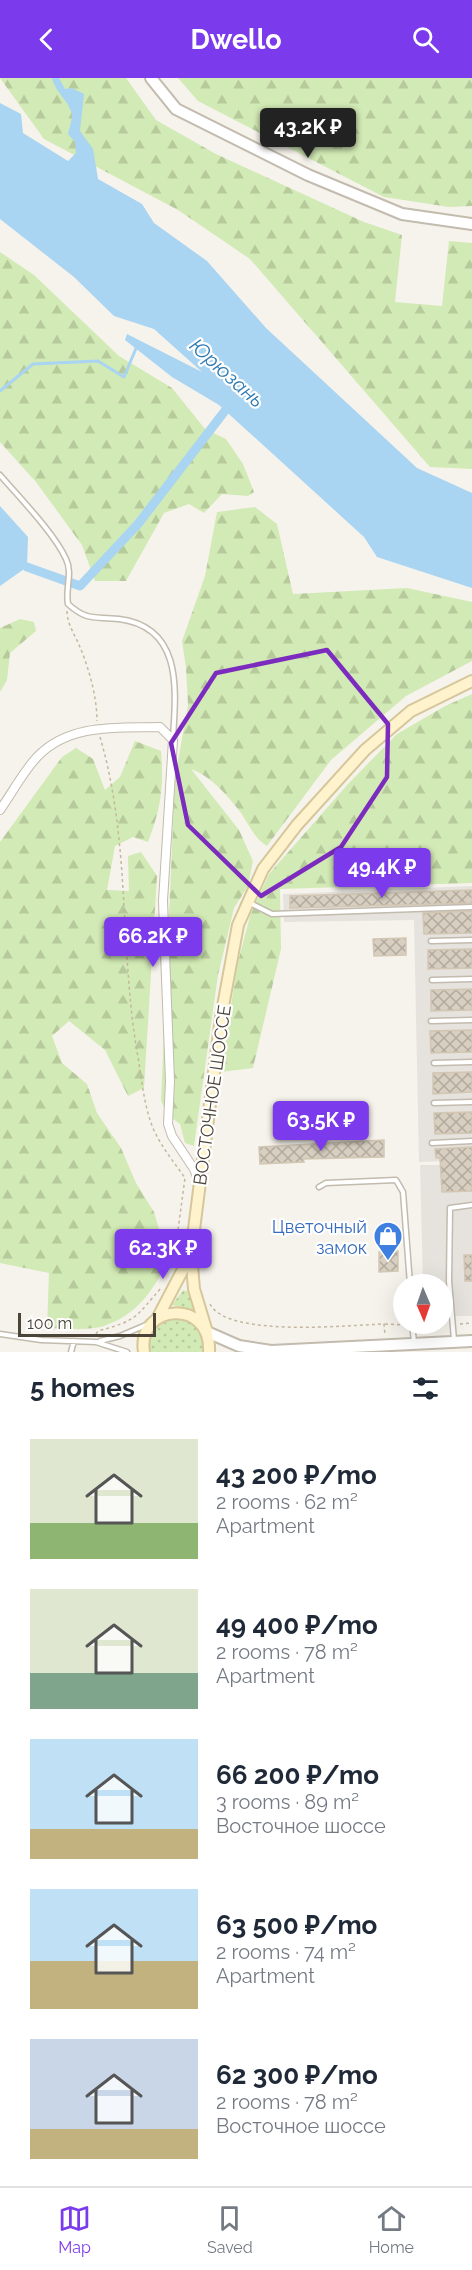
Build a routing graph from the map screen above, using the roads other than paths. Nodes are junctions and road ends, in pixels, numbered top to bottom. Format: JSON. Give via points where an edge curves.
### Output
{"nodes":[{"id":1,"x":151,"y":78,"type":"edge"},
{"id":2,"x":472,"y":224,"type":"edge"},
{"id":3,"x":0,"y":475,"type":"edge"},
{"id":4,"x":472,"y":681,"type":"edge"},
{"id":5,"x":173,"y":740,"type":"junction"},
{"id":6,"x":0,"y":810,"type":"edge"},
{"id":7,"x":249,"y":903,"type":"junction"},
{"id":8,"x":472,"y":907,"type":"edge"},
{"id":9,"x":472,"y":940,"type":"edge"},
{"id":10,"x":431,"y":941,"type":"dead end"},
{"id":11,"x":472,"y":979,"type":"edge"},
{"id":12,"x":432,"y":980,"type":"dead end"},
{"id":13,"x":472,"y":1020,"type":"edge"},
{"id":14,"x":431,"y":1021,"type":"dead end"},
{"id":15,"x":472,"y":1062,"type":"edge"},
{"id":16,"x":434,"y":1063,"type":"dead end"},
{"id":17,"x":472,"y":1102,"type":"edge"},
{"id":18,"x":434,"y":1103,"type":"dead end"},
{"id":19,"x":472,"y":1141,"type":"edge"},
{"id":20,"x":432,"y":1143,"type":"dead end"},
{"id":21,"x":200,"y":1185,"type":"junction"},
{"id":22,"x":319,"y":1187,"type":"dead end"},
{"id":23,"x":472,"y":1205,"type":"edge"},
{"id":24,"x":191,"y":1252,"type":"junction"},
{"id":25,"x":409,"y":1274,"type":"edge"},
{"id":26,"x":156,"y":1320,"type":"junction"},
{"id":27,"x":207,"y":1332,"type":"junction"},
{"id":28,"x":0,"y":1334,"type":"edge"},
{"id":29,"x":413,"y":1334,"type":"edge"},
{"id":30,"x":74,"y":1341,"type":"junction"},
{"id":31,"x":94,"y":1341,"type":"junction"},
{"id":32,"x":454,"y":1341,"type":"junction"},
{"id":33,"x":472,"y":1341,"type":"edge"},
{"id":34,"x":414,"y":1343,"type":"junction"},
{"id":35,"x":268,"y":1351,"type":"edge"},
{"id":36,"x":70,"y":1352,"type":"edge"},
{"id":37,"x":128,"y":1352,"type":"edge"},
{"id":38,"x":144,"y":1352,"type":"edge"},
{"id":39,"x":209,"y":1352,"type":"edge"}],
"edges":[{"from":1,"to":2,"type":"street","via":[[176,109],[308,175],[402,214]]},
{"from":3,"to":5,"type":"lane","via":[[67,559],[68,604],[81,616],[146,626],[164,643],[174,674]]},
{"from":4,"to":7,"type":"main road","name":"ВОСТОЧНОЕ ШОССЕ","via":[[411,711],[365,750],[263,869]]},
{"from":5,"to":6,"type":"street","via":[[160,727],[98,729],[65,736],[38,756]]},
{"from":5,"to":21,"type":"street","via":[[163,901],[168,1124]]},
{"from":7,"to":8,"type":"lane","via":[[272,914]]},
{"from":7,"to":21,"type":"main road","name":"ВОСТОЧНОЕ ШОССЕ","via":[[237,925],[221,1017]]},
{"from":9,"to":10,"type":"lane"},
{"from":11,"to":12,"type":"lane"},
{"from":13,"to":14,"type":"lane"},
{"from":15,"to":16,"type":"lane"},
{"from":17,"to":18,"type":"lane"},
{"from":19,"to":20,"type":"lane"},
{"from":21,"to":24,"type":"main road","name":"ВОСТОЧНОЕ ШОССЕ"},
{"from":22,"to":25,"type":"lane","via":[[326,1183],[396,1180],[403,1192]]},
{"from":23,"to":32,"type":"lane","via":[[450,1208],[449,1281]]},
{"from":24,"to":26,"type":"main road","name":"ВОСТОЧНОЕ ШОССЕ"},
{"from":24,"to":27,"type":"main road","name":"ВОСТОЧНОЕ ШОССЕ","via":[[194,1288]]},
{"from":26,"to":27,"type":"main road","via":[[174,1313],[184,1314]]},
{"from":26,"to":31,"type":"lane","via":[[120,1336]]},
{"from":26,"to":38,"type":"main road","name":"ВОСТОЧНОЕ ШОССЕ","via":[[144,1336]]},
{"from":27,"to":35,"type":"street","via":[[239,1346]]},
{"from":27,"to":39,"type":"main road","name":"ВОСТОЧНОЕ ШОССЕ"},
{"from":28,"to":30,"type":"lane"},
{"from":29,"to":34,"type":"lane"},
{"from":30,"to":31,"type":"lane"},
{"from":30,"to":36,"type":"lane"},
{"from":31,"to":37,"type":"lane"},
{"from":32,"to":33,"type":"street"},
{"from":32,"to":34,"type":"street"},
{"from":34,"to":35,"type":"street"}]}
